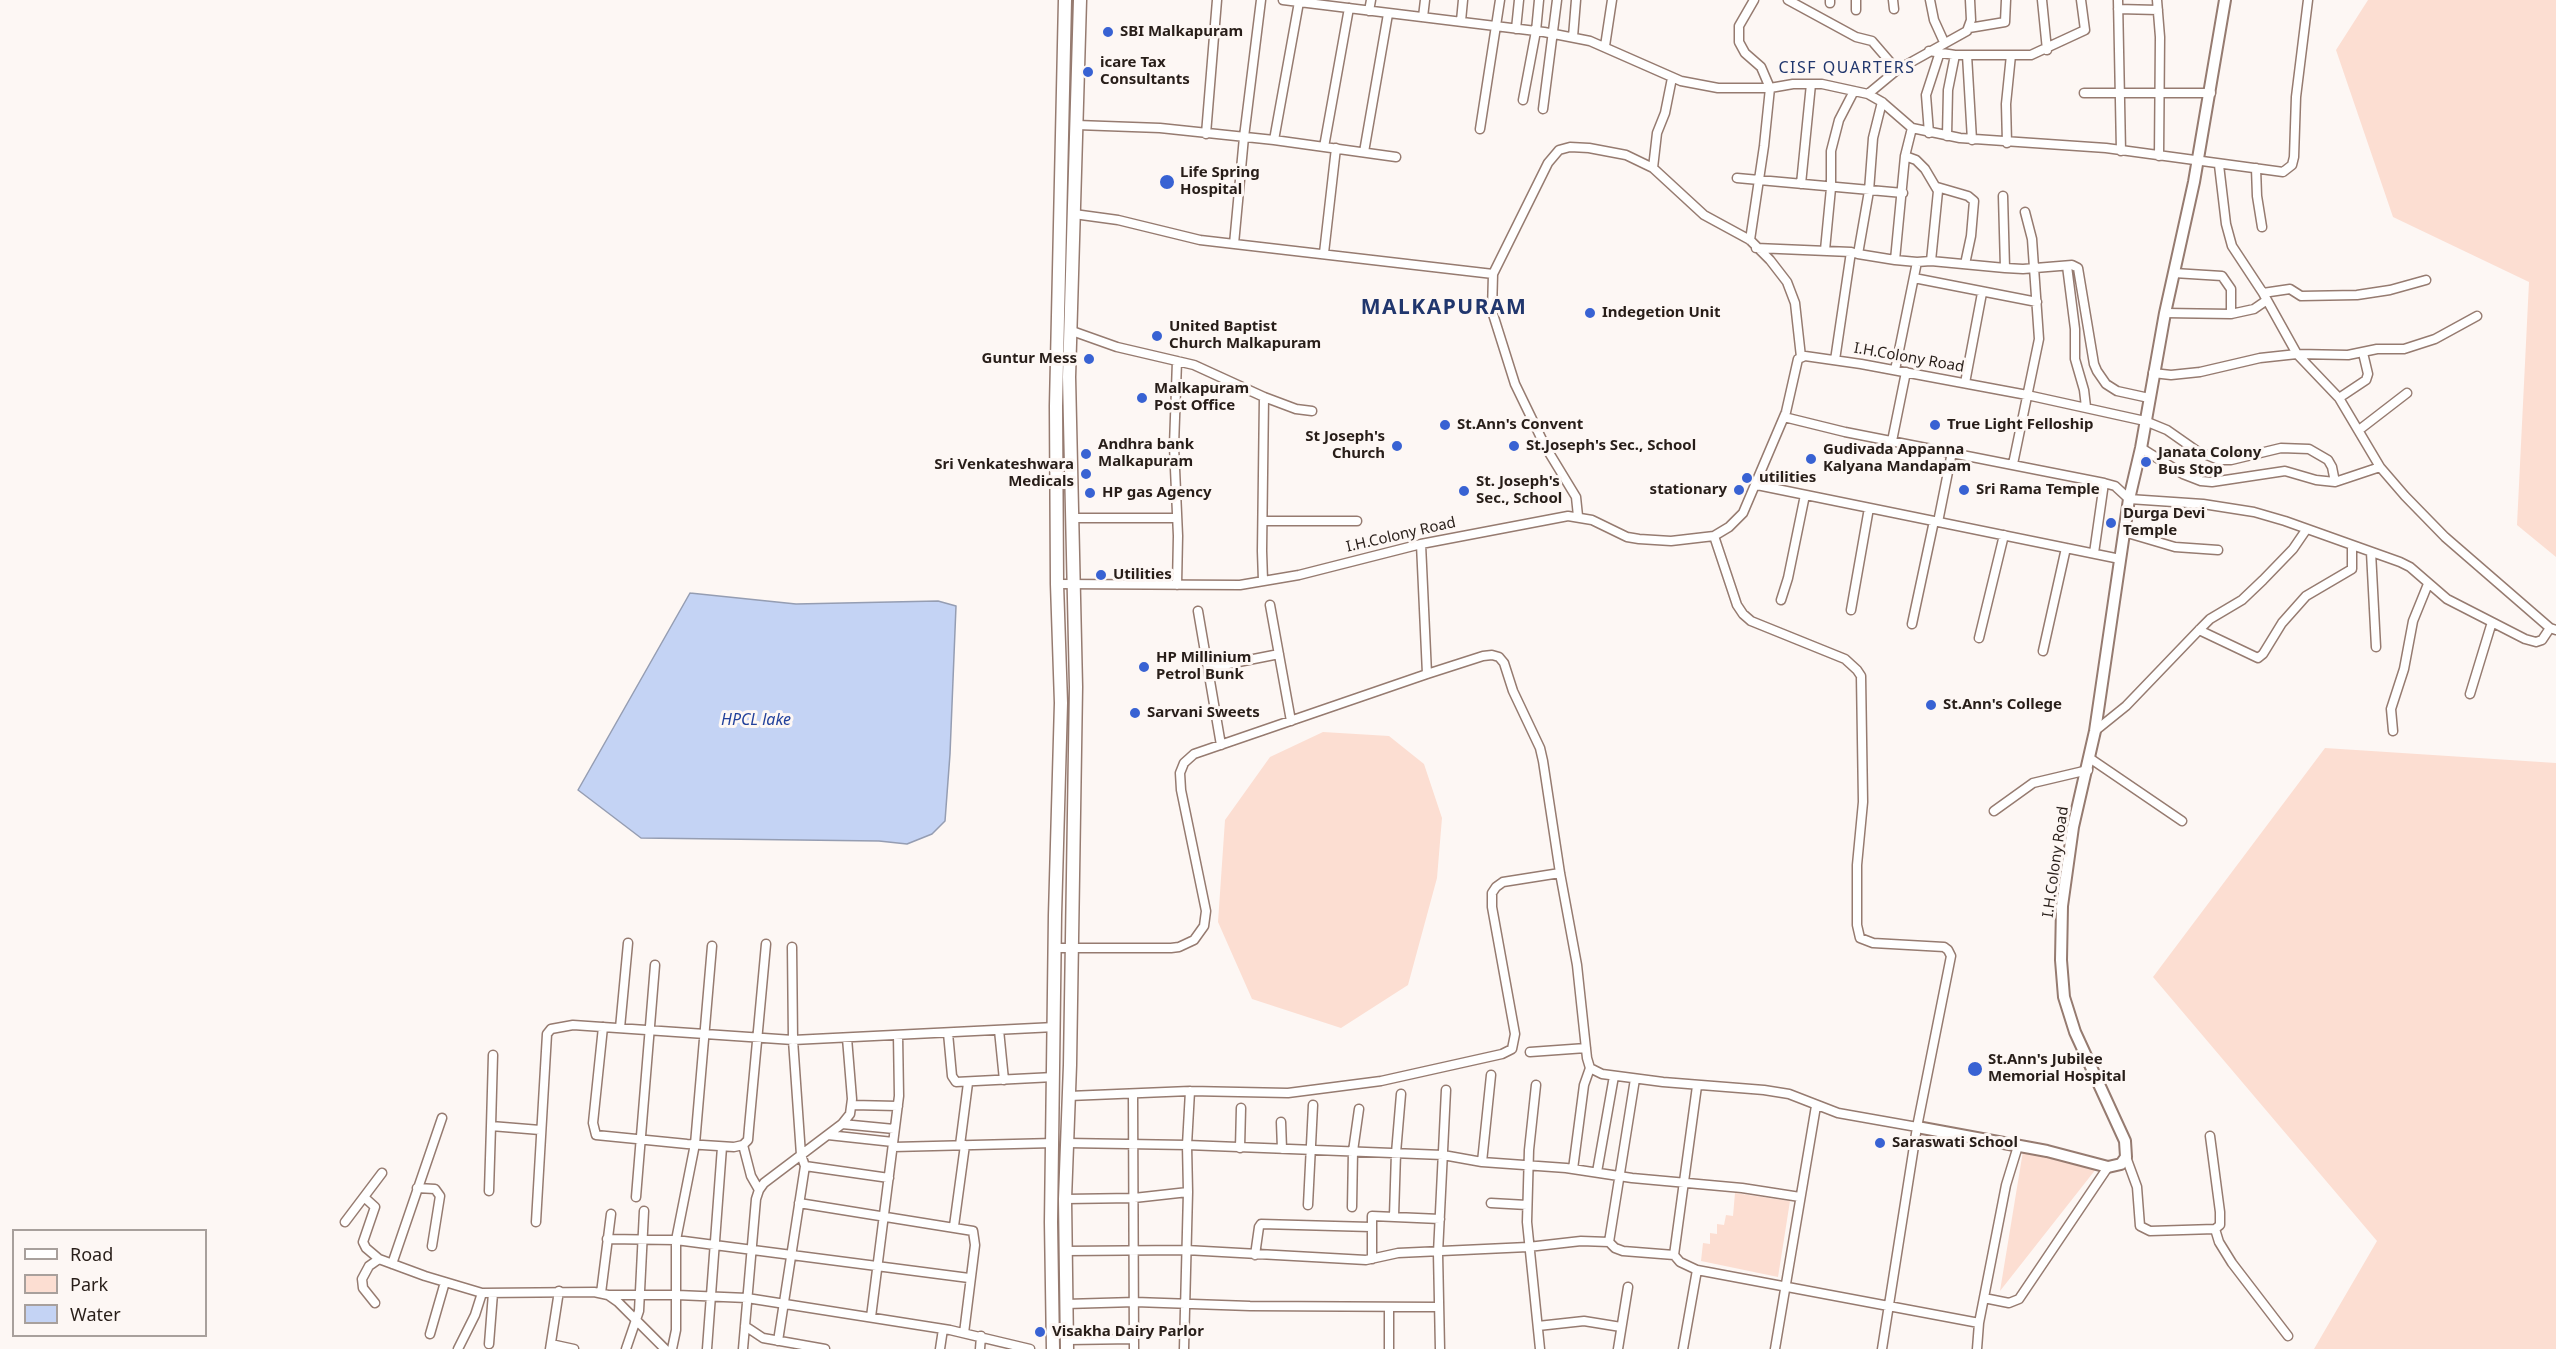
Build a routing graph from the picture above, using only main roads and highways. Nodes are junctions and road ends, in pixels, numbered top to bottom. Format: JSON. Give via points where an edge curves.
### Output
{"nodes":[{"id":1,"x":1065,"y":0,"type":"edge"},
{"id":2,"x":1080,"y":0,"type":"edge"},
{"id":3,"x":1060,"y":1143,"type":"junction"},
{"id":4,"x":1067,"y":1344,"type":"edge"},
{"id":5,"x":1053,"y":1349,"type":"edge"}],
"edges":[{"from":1,"to":3,"type":"main road","via":[[1056,457],[1061,703],[1054,1077]]},
{"from":2,"to":3,"type":"main road","via":[[1070,377],[1076,687],[1072,949],[1069,1096]]},
{"from":3,"to":4,"type":"main road","via":[[1065,1199]]},
{"from":3,"to":5,"type":"main road","via":[[1051,1232]]}]}
